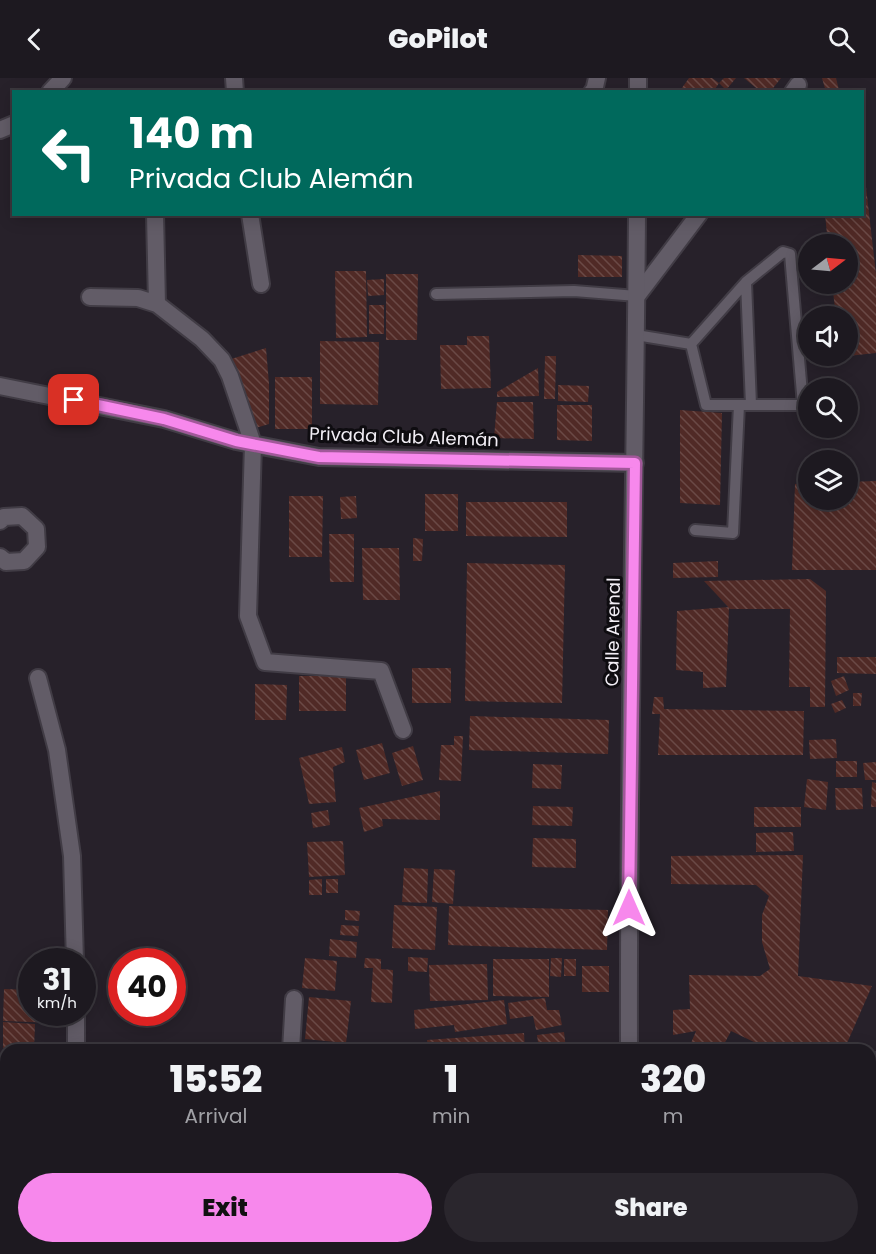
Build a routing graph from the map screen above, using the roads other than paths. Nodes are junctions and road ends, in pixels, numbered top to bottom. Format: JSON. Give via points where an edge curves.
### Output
{"nodes":[{"id":1,"x":155,"y":216,"type":"edge"},
{"id":2,"x":250,"y":216,"type":"edge"},
{"id":3,"x":637,"y":216,"type":"edge"},
{"id":4,"x":697,"y":216,"type":"edge"},
{"id":5,"x":746,"y":282,"type":"junction"},
{"id":6,"x":261,"y":284,"type":"dead end"},
{"id":7,"x":436,"y":294,"type":"dead end"},
{"id":8,"x":637,"y":296,"type":"junction"},
{"id":9,"x":90,"y":297,"type":"dead end"},
{"id":10,"x":158,"y":304,"type":"junction"},
{"id":11,"x":636,"y":335,"type":"junction"},
{"id":12,"x":691,"y":344,"type":"junction"},
{"id":13,"x":0,"y":386,"type":"edge"},
{"id":14,"x":739,"y":405,"type":"junction"},
{"id":15,"x":751,"y":405,"type":"junction"},
{"id":16,"x":252,"y":444,"type":"junction"},
{"id":17,"x":635,"y":463,"type":"junction"},
{"id":18,"x":0,"y":521,"type":"edge"},
{"id":19,"x":695,"y":530,"type":"dead end"},
{"id":20,"x":0,"y":557,"type":"edge"},
{"id":21,"x":38,"y":678,"type":"dead end"},
{"id":22,"x":403,"y":730,"type":"dead end"},
{"id":23,"x":75,"y":948,"type":"edge"},
{"id":24,"x":294,"y":999,"type":"dead end"},
{"id":25,"x":76,"y":1026,"type":"edge"},
{"id":26,"x":76,"y":1044,"type":"edge"},
{"id":27,"x":291,"y":1044,"type":"edge"},
{"id":28,"x":629,"y":1044,"type":"edge"}],
"edges":[{"from":1,"to":10,"type":"street"},
{"from":2,"to":6,"type":"street"},
{"from":3,"to":8,"type":"street","name":"Calle Arenal"},
{"from":4,"to":8,"type":"street"},
{"from":5,"to":12,"type":"lane"},
{"from":5,"to":15,"type":"lane"},
{"from":5,"to":15,"type":"lane","via":[[783,252],[790,254],[803,405]]},
{"from":7,"to":8,"type":"lane","via":[[574,291]]},
{"from":8,"to":11,"type":"street","name":"Calle Arenal"},
{"from":9,"to":10,"type":"street","via":[[138,298]]},
{"from":10,"to":16,"type":"street","via":[[222,360]]},
{"from":11,"to":12,"type":"lane"},
{"from":11,"to":17,"type":"street","name":"Calle Arenal"},
{"from":12,"to":14,"type":"lane","via":[[706,405]]},
{"from":13,"to":16,"type":"street","name":"Privada Club Alemán","via":[[164,419]]},
{"from":14,"to":15,"type":"lane"},
{"from":14,"to":19,"type":"lane","via":[[733,533]]},
{"from":16,"to":17,"type":"street","name":"Privada Club Alemán","via":[[319,457]]},
{"from":16,"to":22,"type":"street","via":[[248,616],[266,663],[381,671]]},
{"from":17,"to":28,"type":"street","name":"Calle Arenal","via":[[628,837]]},
{"from":18,"to":20,"type":"street","via":[[4,517],[22,516],[36,529],[37,548],[24,561],[6,562]]},
{"from":21,"to":23,"type":"street","via":[[57,750],[72,856]]},
{"from":24,"to":27,"type":"street"},
{"from":25,"to":26,"type":"street"}]}
